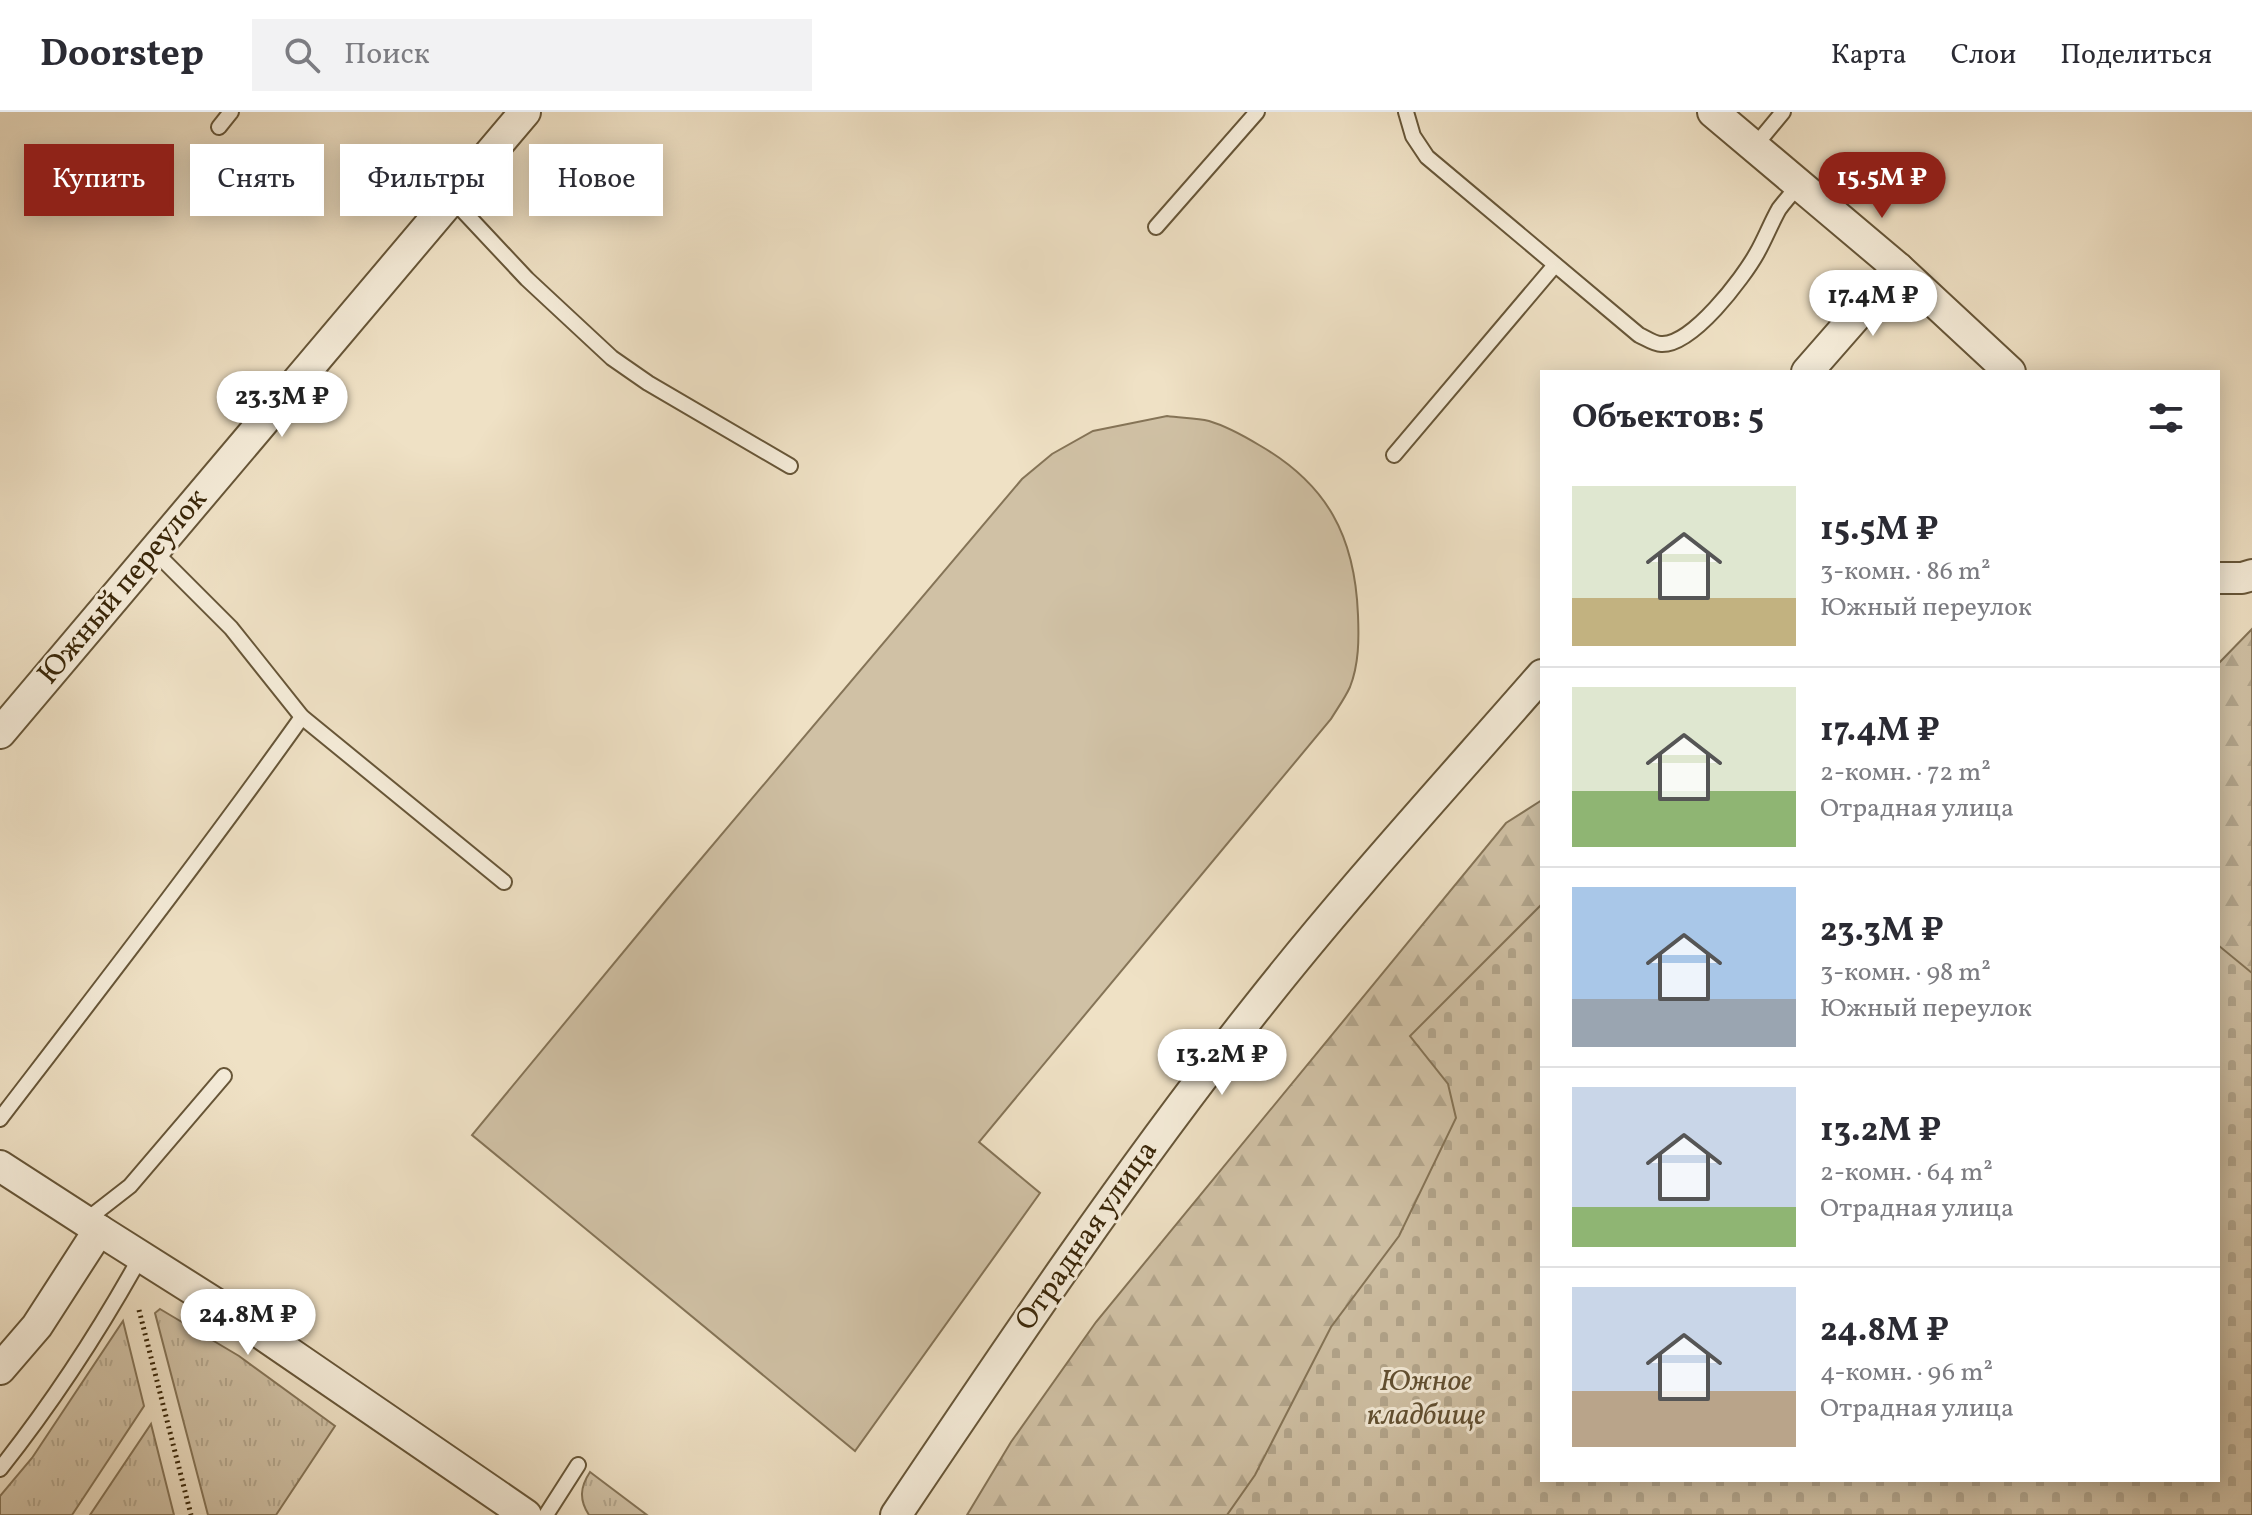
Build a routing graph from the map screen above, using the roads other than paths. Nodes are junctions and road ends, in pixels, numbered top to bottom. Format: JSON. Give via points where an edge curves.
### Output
{"nodes":[{"id":1,"x":231,"y":112,"type":"edge"},
{"id":2,"x":525,"y":112,"type":"edge"},
{"id":3,"x":1257,"y":112,"type":"edge"},
{"id":4,"x":1406,"y":112,"type":"edge"},
{"id":5,"x":1713,"y":112,"type":"edge"},
{"id":6,"x":1783,"y":112,"type":"edge"},
{"id":7,"x":219,"y":127,"type":"dead end"},
{"id":8,"x":498,"y":144,"type":"edge"},
{"id":9,"x":1754,"y":147,"type":"junction"},
{"id":10,"x":1799,"y":185,"type":"junction"},
{"id":11,"x":438,"y":216,"type":"edge"},
{"id":12,"x":468,"y":216,"type":"edge"},
{"id":13,"x":1156,"y":227,"type":"dead end"},
{"id":14,"x":1555,"y":265,"type":"junction"},
{"id":15,"x":1898,"y":268,"type":"junction"},
{"id":16,"x":1809,"y":370,"type":"edge"},
{"id":17,"x":2008,"y":370,"type":"edge"},
{"id":18,"x":1394,"y":455,"type":"dead end"},
{"id":19,"x":790,"y":466,"type":"dead end"},
{"id":20,"x":154,"y":551,"type":"junction"},
{"id":21,"x":2252,"y":575,"type":"edge"},
{"id":22,"x":2220,"y":578,"type":"edge"},
{"id":23,"x":1540,"y":677,"type":"edge"},
{"id":24,"x":302,"y":717,"type":"junction"},
{"id":25,"x":0,"y":733,"type":"edge"},
{"id":26,"x":504,"y":882,"type":"dead end"},
{"id":27,"x":224,"y":1076,"type":"dead end"},
{"id":28,"x":0,"y":1119,"type":"edge"},
{"id":29,"x":0,"y":1166,"type":"edge"},
{"id":30,"x":92,"y":1226,"type":"junction"},
{"id":31,"x":141,"y":1256,"type":"junction"},
{"id":32,"x":0,"y":1369,"type":"edge"},
{"id":33,"x":578,"y":1465,"type":"dead end"},
{"id":34,"x":0,"y":1469,"type":"edge"},
{"id":35,"x":526,"y":1515,"type":"edge"},
{"id":36,"x":546,"y":1515,"type":"edge"},
{"id":37,"x":896,"y":1515,"type":"edge"}],
"edges":[{"from":1,"to":7,"type":"lane"},
{"from":2,"to":8,"type":"street","name":"Южный переулок"},
{"from":3,"to":13,"type":"lane"},
{"from":4,"to":14,"type":"lane","via":[[1427,157]]},
{"from":5,"to":9,"type":"street"},
{"from":6,"to":9,"type":"lane"},
{"from":9,"to":10,"type":"street"},
{"from":10,"to":14,"type":"lane","via":[[1779,210],[1744,275],[1708,316],[1671,343],[1639,335]]},
{"from":10,"to":15,"type":"street"},
{"from":11,"to":20,"type":"street","name":"Южный переулок"},
{"from":12,"to":19,"type":"lane","via":[[612,358]]},
{"from":14,"to":18,"type":"lane"},
{"from":15,"to":16,"type":"street"},
{"from":15,"to":17,"type":"street"},
{"from":20,"to":24,"type":"lane","via":[[231,628]]},
{"from":20,"to":25,"type":"street","name":"Южный переулок"},
{"from":21,"to":22,"type":"street"},
{"from":23,"to":37,"type":"street","name":"Отрадная улица","via":[[1245,1022],[1035,1307]]},
{"from":24,"to":26,"type":"lane"},
{"from":24,"to":28,"type":"lane"},
{"from":27,"to":30,"type":"lane"},
{"from":29,"to":30,"type":"street"},
{"from":30,"to":31,"type":"street"},
{"from":30,"to":32,"type":"street","via":[[37,1326]]},
{"from":31,"to":34,"type":"lane","via":[[48,1406]]},
{"from":31,"to":35,"type":"street"},
{"from":33,"to":36,"type":"lane"}]}
